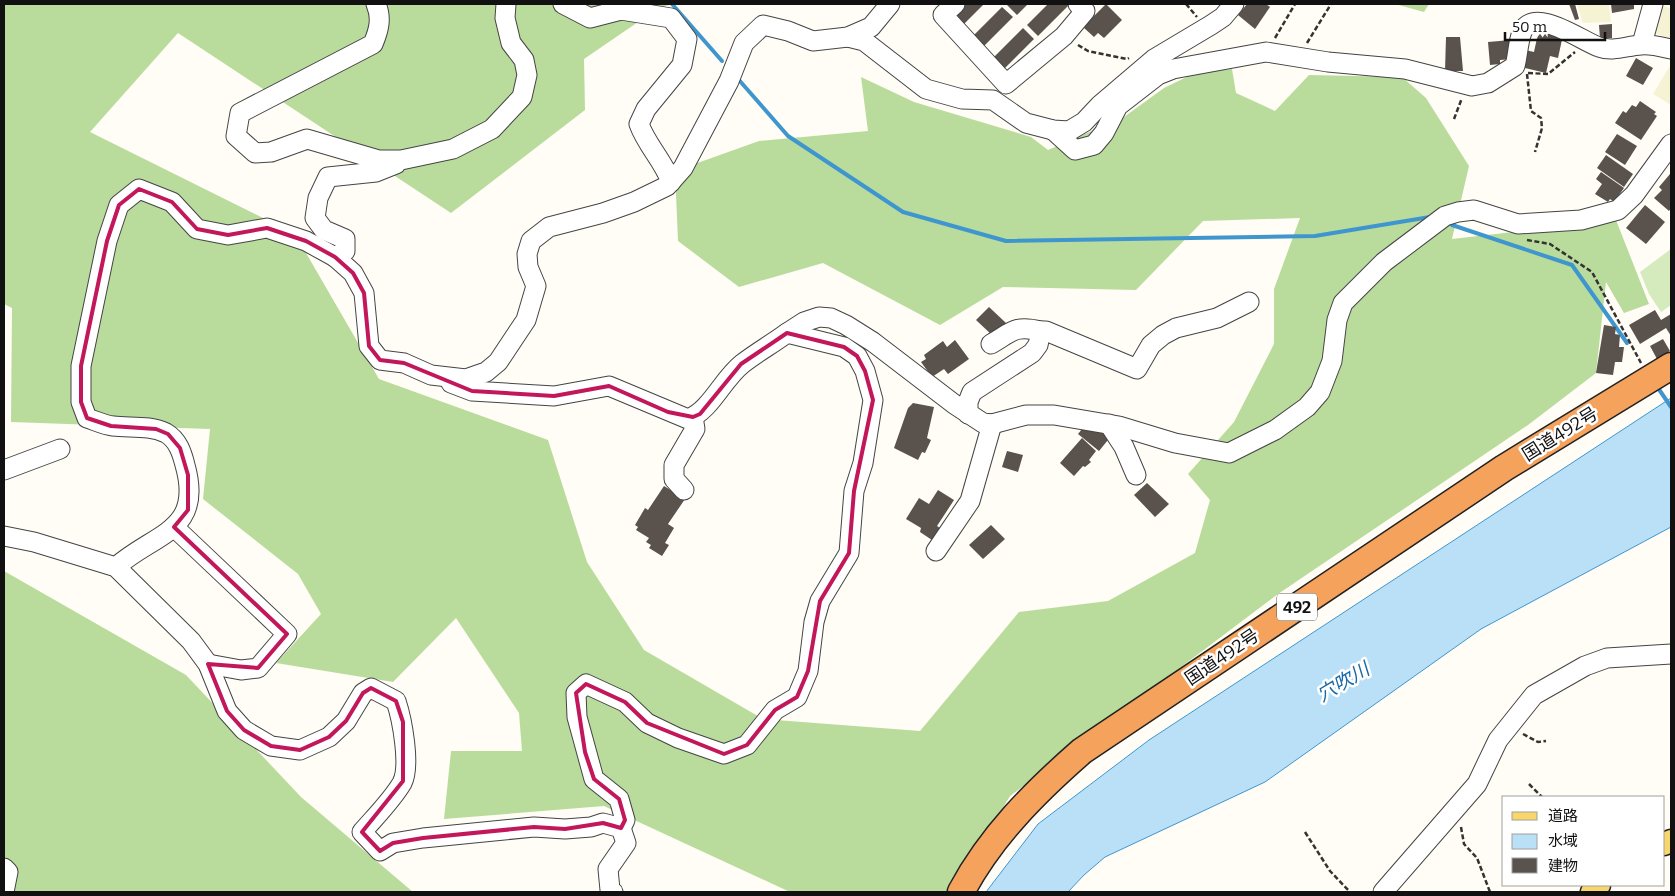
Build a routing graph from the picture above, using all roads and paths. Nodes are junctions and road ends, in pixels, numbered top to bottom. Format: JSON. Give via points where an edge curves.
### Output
{"nodes":[{"id":1,"x":376,"y":4,"type":"edge"},
{"id":2,"x":506,"y":4,"type":"edge"},
{"id":3,"x":563,"y":4,"type":"edge"},
{"id":4,"x":890,"y":4,"type":"edge"},
{"id":5,"x":955,"y":4,"type":"edge"},
{"id":6,"x":1078,"y":4,"type":"edge"},
{"id":7,"x":1234,"y":4,"type":"edge"},
{"id":8,"x":1295,"y":4,"type":"edge"},
{"id":9,"x":1331,"y":4,"type":"edge"},
{"id":10,"x":1653,"y":4,"type":"edge"},
{"id":11,"x":1064,"y":36,"type":"junction"},
{"id":12,"x":848,"y":37,"type":"junction"},
{"id":13,"x":1588,"y":42,"type":"junction"},
{"id":14,"x":1642,"y":44,"type":"junction"},
{"id":15,"x":1671,"y":49,"type":"edge"},
{"id":16,"x":1266,"y":52,"type":"junction"},
{"id":17,"x":1134,"y":56,"type":"dead end"},
{"id":18,"x":1301,"y":58,"type":"junction"},
{"id":19,"x":1519,"y":71,"type":"junction"},
{"id":20,"x":1468,"y":85,"type":"junction"},
{"id":21,"x":1454,"y":119,"type":"dead end"},
{"id":22,"x":1053,"y":130,"type":"junction"},
{"id":23,"x":1536,"y":152,"type":"dead end"},
{"id":24,"x":1669,"y":152,"type":"edge"},
{"id":25,"x":411,"y":158,"type":"junction"},
{"id":26,"x":671,"y":182,"type":"junction"},
{"id":27,"x":1522,"y":239,"type":"dead end"},
{"id":28,"x":335,"y":257,"type":"junction"},
{"id":29,"x":1249,"y":302,"type":"dead end"},
{"id":30,"x":1040,"y":331,"type":"junction"},
{"id":31,"x":787,"y":333,"type":"junction"},
{"id":32,"x":991,"y":344,"type":"dead end"},
{"id":33,"x":1671,"y":366,"type":"edge"},
{"id":34,"x":431,"y":375,"type":"junction"},
{"id":35,"x":1648,"y":379,"type":"junction"},
{"id":36,"x":968,"y":414,"type":"junction"},
{"id":37,"x":693,"y":417,"type":"junction"},
{"id":38,"x":992,"y":424,"type":"junction"},
{"id":39,"x":1109,"y":424,"type":"junction"},
{"id":40,"x":60,"y":449,"type":"dead end"},
{"id":41,"x":4,"y":470,"type":"edge"},
{"id":42,"x":1136,"y":475,"type":"dead end"},
{"id":43,"x":684,"y":490,"type":"dead end"},
{"id":44,"x":174,"y":527,"type":"junction"},
{"id":45,"x":4,"y":536,"type":"edge"},
{"id":46,"x":936,"y":551,"type":"dead end"},
{"id":47,"x":116,"y":567,"type":"junction"},
{"id":48,"x":1671,"y":654,"type":"edge"},
{"id":49,"x":208,"y":664,"type":"junction"},
{"id":50,"x":1509,"y":726,"type":"junction"},
{"id":51,"x":1546,"y":741,"type":"dead end"},
{"id":52,"x":1529,"y":784,"type":"dead end"},
{"id":53,"x":1541,"y":796,"type":"edge"},
{"id":54,"x":1456,"y":809,"type":"junction"},
{"id":55,"x":621,"y":828,"type":"junction"},
{"id":56,"x":1306,"y":832,"type":"dead end"},
{"id":57,"x":4,"y":868,"type":"edge"},
{"id":58,"x":4,"y":892,"type":"edge"},
{"id":59,"x":613,"y":892,"type":"edge"},
{"id":60,"x":961,"y":892,"type":"edge"},
{"id":61,"x":1350,"y":892,"type":"edge"},
{"id":62,"x":1383,"y":892,"type":"edge"},
{"id":63,"x":1490,"y":892,"type":"edge"}],
"edges":[{"from":1,"to":25,"type":"street","via":[[380,13],[379,32],[373,44],[240,113],[236,136],[255,153],[271,152],[307,140],[379,160]]},
{"from":2,"to":25,"type":"street","via":[[505,18],[512,43],[524,60],[527,74],[522,97],[492,129],[453,149]]},
{"from":3,"to":26,"type":"street","via":[[590,18],[621,10],[671,18],[687,39],[682,65],[646,109],[639,124],[645,142],[667,170]]},
{"from":4,"to":12,"type":"street","via":[[871,26]]},
{"from":5,"to":11,"type":"street","via":[[943,15],[1006,84]]},
{"from":6,"to":11,"type":"street","via":[[1085,11]]},
{"from":7,"to":22,"type":"street","via":[[1223,17],[1154,59],[1084,122],[1069,131]]},
{"from":8,"to":16,"type":"path"},
{"from":9,"to":18,"type":"path"},
{"from":10,"to":14,"type":"street"},
{"from":11,"to":17,"type":"path","via":[[1088,51],[1127,59]]},
{"from":12,"to":22,"type":"street","via":[[864,41],[926,89],[962,99],[993,100],[1026,123]]},
{"from":12,"to":26,"type":"street","via":[[813,41],[763,25],[744,43],[729,82],[683,168]]},
{"from":13,"to":14,"type":"street","via":[[1619,49]]},
{"from":13,"to":19,"type":"path","via":[[1548,74]]},
{"from":13,"to":19,"type":"street","via":[[1556,26],[1542,22],[1529,24],[1523,30],[1515,66]]},
{"from":14,"to":15,"type":"street"},
{"from":16,"to":18,"type":"street"},
{"from":16,"to":22,"type":"street","via":[[1158,74],[1118,106],[1094,145],[1074,150]]},
{"from":18,"to":20,"type":"street","via":[[1406,69]]},
{"from":19,"to":20,"type":"street","via":[[1488,84]]},
{"from":19,"to":23,"type":"path","via":[[1531,111],[1541,118]]},
{"from":20,"to":21,"type":"path"},
{"from":24,"to":39,"type":"street","via":[[1618,210],[1600,216],[1518,224],[1474,210],[1445,216],[1384,262],[1343,303],[1337,320],[1332,361],[1320,392],[1307,407],[1275,430],[1229,453],[1175,443]]},
{"from":25,"to":28,"type":"street","via":[[376,172],[328,177],[318,198],[314,218],[324,230],[345,239],[345,251]]},
{"from":26,"to":34,"type":"street","via":[[634,202],[549,227],[531,241],[528,267],[536,286],[526,320],[498,362],[486,372],[466,379]]},
{"from":27,"to":35,"type":"path","via":[[1550,244],[1592,272]]},
{"from":28,"to":34,"type":"street","via":[[353,273],[364,293],[369,346],[380,360],[404,363]]},
{"from":28,"to":44,"type":"street","via":[[306,241],[267,228],[228,235],[197,229],[172,202],[140,189],[119,205],[107,241],[81,366],[81,402],[87,418],[111,426],[156,429],[168,434],[180,448],[188,475],[188,510]]},
{"from":29,"to":30,"type":"street","via":[[1217,318],[1176,328],[1163,335],[1151,345],[1137,369]]},
{"from":30,"to":32,"type":"street","via":[[1023,327]]},
{"from":30,"to":36,"type":"street","via":[[1038,346],[1032,353],[972,392]]},
{"from":31,"to":36,"type":"street","via":[[804,322],[819,317],[831,318],[873,342]]},
{"from":31,"to":37,"type":"street","via":[[742,364],[723,381],[700,414]]},
{"from":31,"to":55,"type":"street","via":[[844,347],[857,356],[868,381],[873,400],[863,463],[854,490],[849,553],[820,602],[808,671],[797,697],[775,710],[747,745],[724,754],[713,751],[647,723],[625,702],[605,691],[586,684],[576,693],[577,717],[594,779],[619,799],[625,820]]},
{"from":33,"to":35,"type":"highway","name":"国道492号","number":"492"},
{"from":34,"to":37,"type":"street","via":[[472,390],[554,396],[609,386],[668,412],[688,419]]},
{"from":35,"to":60,"type":"highway","name":"国道492号","number":"492","via":[[1504,468],[1082,751],[1040,788],[1002,830]]},
{"from":36,"to":38,"type":"street","via":[[983,423]]},
{"from":37,"to":43,"type":"street","via":[[695,429],[674,465],[674,479]]},
{"from":38,"to":39,"type":"street","via":[[1026,415],[1054,415]]},
{"from":38,"to":46,"type":"street","via":[[970,501]]},
{"from":39,"to":42,"type":"street"},
{"from":40,"to":41,"type":"street"},
{"from":44,"to":47,"type":"street"},
{"from":44,"to":49,"type":"street","via":[[287,634],[258,668],[241,670]]},
{"from":45,"to":47,"type":"street"},
{"from":47,"to":49,"type":"street","via":[[191,640]]},
{"from":48,"to":50,"type":"street","via":[[1620,656],[1585,666],[1534,695]]},
{"from":49,"to":55,"type":"street","via":[[227,711],[244,730],[271,746],[300,750],[329,737],[346,721],[363,692],[371,688],[396,701],[403,722],[403,781],[362,832],[380,851],[393,843],[423,838],[534,827],[565,829],[603,823]]},
{"from":50,"to":51,"type":"path","via":[[1538,742]]},
{"from":50,"to":54,"type":"street","via":[[1498,740],[1477,784]]},
{"from":52,"to":53,"type":"path"},
{"from":54,"to":62,"type":"street"},
{"from":54,"to":63,"type":"path","via":[[1464,844],[1477,858]]},
{"from":55,"to":59,"type":"street","via":[[626,843],[608,869],[610,890]]},
{"from":56,"to":61,"type":"path","via":[[1330,871]]},
{"from":57,"to":58,"type":"street","via":[[8,872]]}]}
